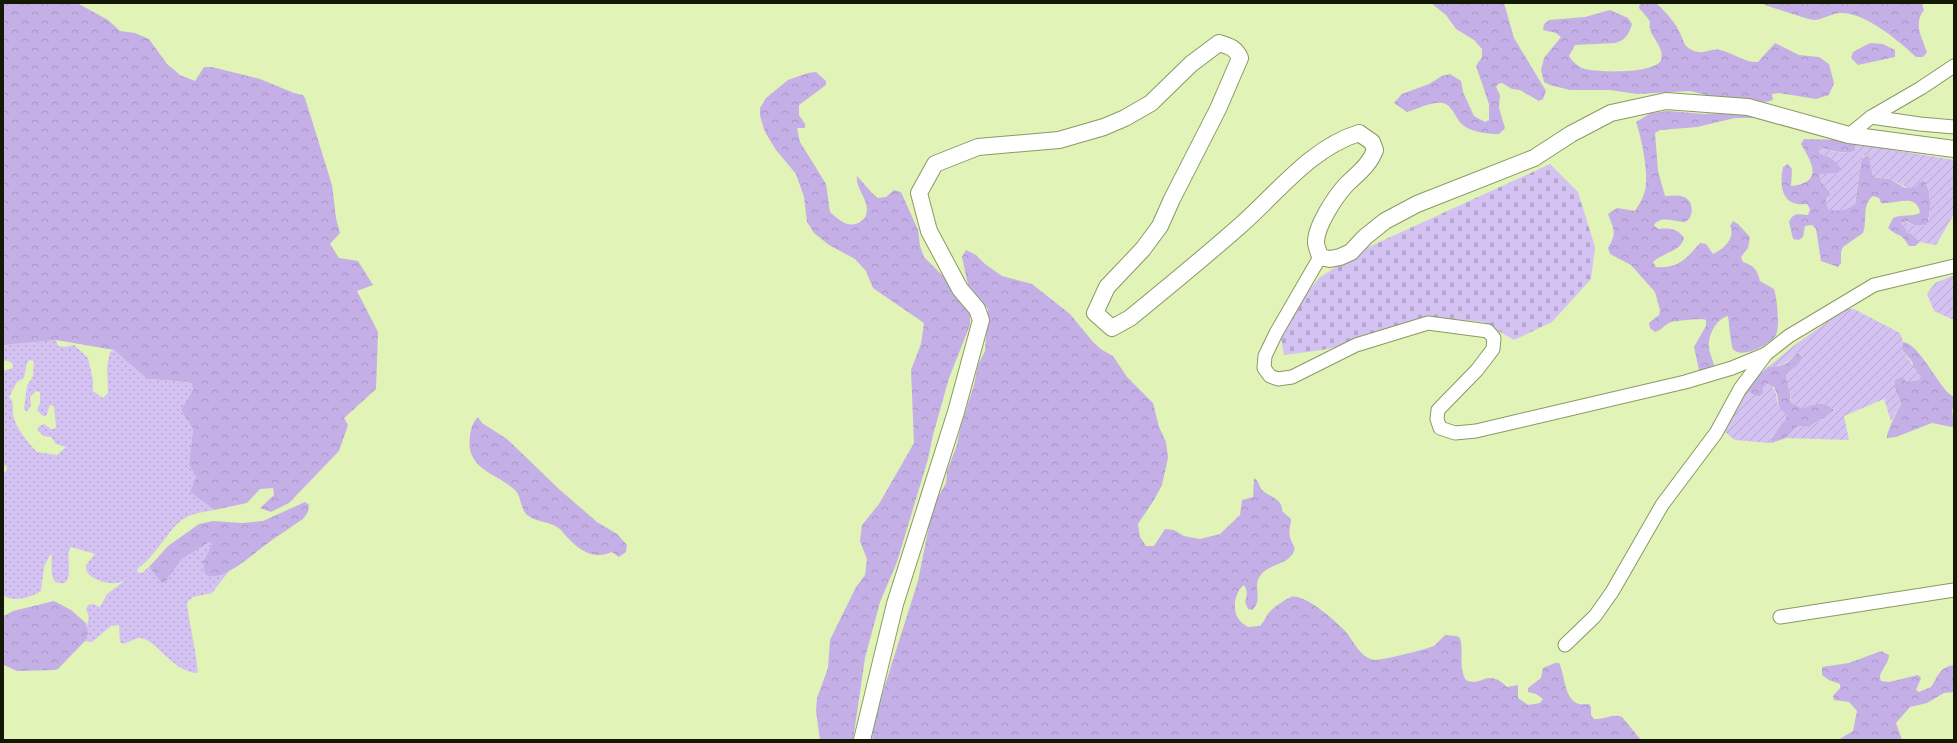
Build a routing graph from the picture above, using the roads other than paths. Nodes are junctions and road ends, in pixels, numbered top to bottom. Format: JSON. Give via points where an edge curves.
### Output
{"nodes":[{"id":1,"x":1954,"y":66,"type":"edge"},
{"id":2,"x":1871,"y":117,"type":"junction"},
{"id":3,"x":1954,"y":127,"type":"edge"},
{"id":4,"x":1849,"y":135,"type":"junction"},
{"id":5,"x":1954,"y":148,"type":"edge"},
{"id":6,"x":1320,"y":257,"type":"junction"},
{"id":7,"x":1954,"y":266,"type":"edge"},
{"id":8,"x":1766,"y":354,"type":"junction"},
{"id":9,"x":1954,"y":590,"type":"edge"},
{"id":10,"x":1780,"y":617,"type":"dead end"},
{"id":11,"x":1565,"y":645,"type":"dead end"},
{"id":12,"x":862,"y":740,"type":"edge"}],
"edges":[{"from":1,"to":2,"type":"street"},
{"from":2,"to":3,"type":"street"},
{"from":2,"to":4,"type":"street"},
{"from":4,"to":5,"type":"street"},
{"from":4,"to":6,"type":"street","via":[[1748,106],[1666,100],[1611,113],[1571,134],[1534,158],[1417,204],[1385,221],[1351,252],[1330,259]]},
{"from":6,"to":8,"type":"street","via":[[1265,356],[1264,368],[1270,376],[1278,379],[1292,377],[1356,345],[1428,323],[1488,331],[1494,338],[1493,349],[1477,370],[1438,410],[1440,428],[1455,433],[1476,431],[1685,382],[1732,368]]},
{"from":6,"to":12,"type":"street","via":[[1316,242],[1321,224],[1334,201],[1371,160],[1375,150],[1372,142],[1359,133],[1342,138],[1318,154],[1243,224],[1130,318],[1112,328],[1095,313],[1107,287],[1144,249],[1160,226],[1218,109],[1240,58],[1237,51],[1230,46],[1219,43],[1191,64],[1150,103],[1104,127],[1059,140],[978,148],[935,164],[918,192],[929,231],[960,289],[977,308],[980,320],[956,412],[895,604]]},
{"from":7,"to":8,"type":"street","via":[[1874,285],[1789,336]]},
{"from":8,"to":11,"type":"street","via":[[1740,389],[1716,432],[1662,505],[1612,592],[1595,616]]},
{"from":9,"to":10,"type":"street"}]}
